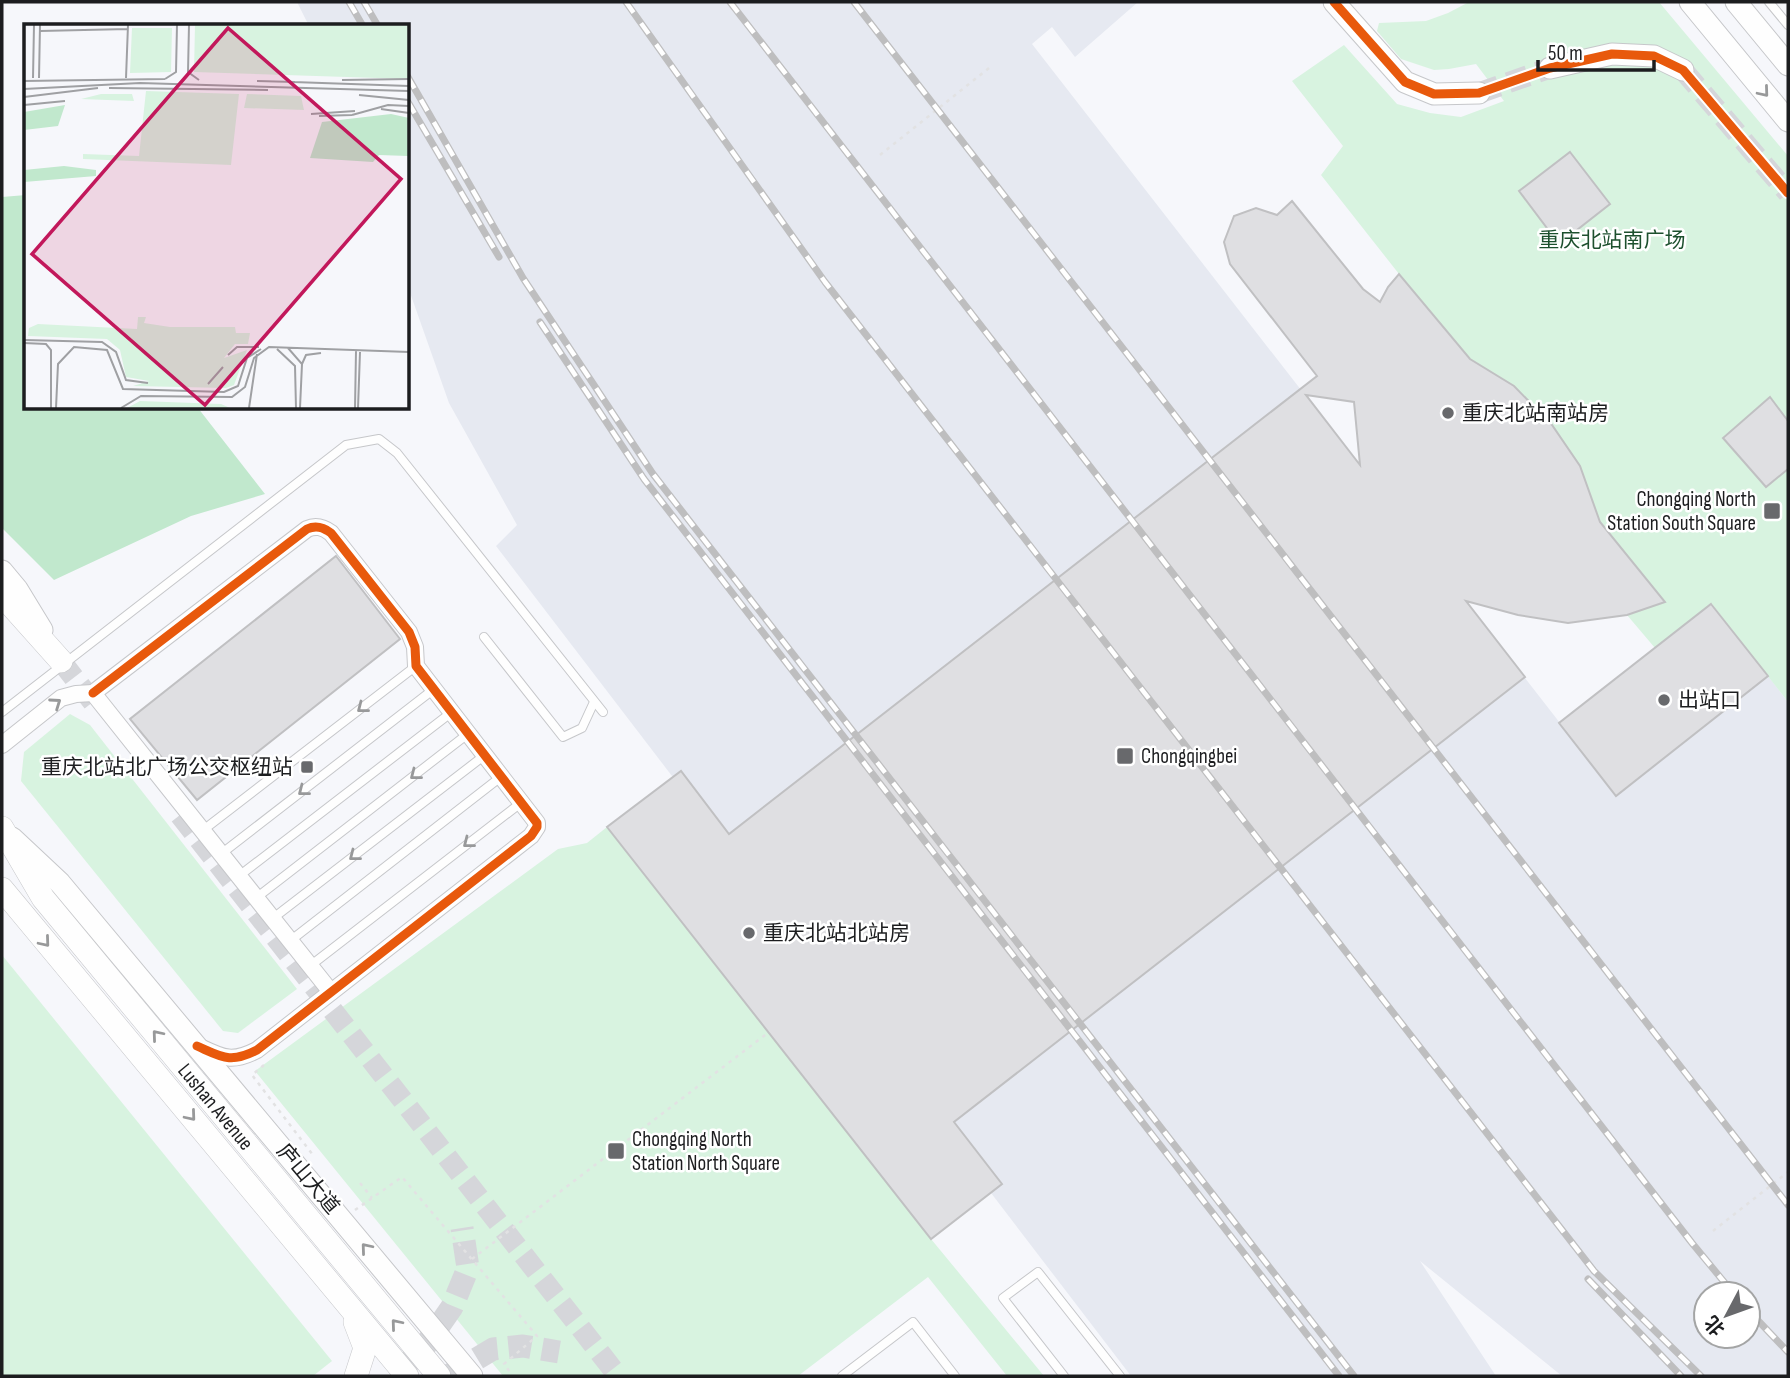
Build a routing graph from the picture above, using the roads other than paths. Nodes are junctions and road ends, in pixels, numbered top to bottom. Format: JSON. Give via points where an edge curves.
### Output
{"nodes":[{"id":1,"x":1334,"y":2,"type":"edge"},
{"id":2,"x":1689,"y":2,"type":"edge"},
{"id":3,"x":1736,"y":2,"type":"edge"},
{"id":4,"x":1769,"y":2,"type":"edge"},
{"id":5,"x":1788,"y":25,"type":"edge"},
{"id":6,"x":1788,"y":65,"type":"edge"},
{"id":7,"x":1549,"y":68,"type":"tunnel mouth"},
{"id":8,"x":1684,"y":70,"type":"tunnel mouth"},
{"id":9,"x":1479,"y":93,"type":"tunnel mouth"},
{"id":10,"x":1788,"y":121,"type":"edge"},
{"id":11,"x":2,"y":570,"type":"edge"},
{"id":12,"x":2,"y":595,"type":"edge"},
{"id":13,"x":484,"y":637,"type":"dead end"},
{"id":14,"x":61,"y":661,"type":"joint"},
{"id":15,"x":416,"y":666,"type":"junction"},
{"id":16,"x":434,"y":689,"type":"junction"},
{"id":17,"x":93,"y":693,"type":"junction"},
{"id":18,"x":594,"y":702,"type":"junction"},
{"id":19,"x":2,"y":712,"type":"edge"},
{"id":20,"x":452,"y":712,"type":"junction"},
{"id":21,"x":603,"y":712,"type":"dead end"},
{"id":22,"x":469,"y":733,"type":"junction"},
{"id":23,"x":2,"y":745,"type":"edge"},
{"id":24,"x":485,"y":755,"type":"junction"},
{"id":25,"x":502,"y":776,"type":"junction"},
{"id":26,"x":522,"y":802,"type":"junction"},
{"id":27,"x":2,"y":828,"type":"edge"},
{"id":28,"x":202,"y":831,"type":"junction"},
{"id":29,"x":221,"y":854,"type":"junction"},
{"id":30,"x":239,"y":876,"type":"junction"},
{"id":31,"x":2,"y":889,"type":"edge"},
{"id":32,"x":256,"y":898,"type":"junction"},
{"id":33,"x":272,"y":919,"type":"junction"},
{"id":34,"x":290,"y":941,"type":"junction"},
{"id":35,"x":310,"y":966,"type":"junction"},
{"id":36,"x":331,"y":992,"type":"junction"},
{"id":37,"x":197,"y":1046,"type":"junction"},
{"id":38,"x":347,"y":1303,"type":"junction"},
{"id":39,"x":853,"y":1368,"type":"junction"},
{"id":40,"x":356,"y":1376,"type":"edge"},
{"id":41,"x":407,"y":1376,"type":"edge"},
{"id":42,"x":439,"y":1376,"type":"edge"},
{"id":43,"x":472,"y":1376,"type":"edge"},
{"id":44,"x":842,"y":1376,"type":"edge"},
{"id":45,"x":860,"y":1376,"type":"edge"},
{"id":46,"x":955,"y":1376,"type":"edge"},
{"id":47,"x":1064,"y":1376,"type":"edge"},
{"id":48,"x":1121,"y":1376,"type":"edge"}],
"edges":[{"from":1,"to":9,"type":"street","via":[[1405,82],[1434,94]]},
{"from":2,"to":10,"type":"street","one_way":true},
{"from":3,"to":6,"type":"street"},
{"from":4,"to":5,"type":"lane"},
{"from":7,"to":8,"type":"street","via":[[1612,54],[1654,57]]},
{"from":11,"to":14,"type":"street"},
{"from":12,"to":14,"type":"main road"},
{"from":13,"to":18,"type":"lane","via":[[563,737],[582,728]]},
{"from":15,"to":16,"type":"street"},
{"from":15,"to":17,"type":"street","via":[[409,632],[331,533],[312,526]]},
{"from":15,"to":28,"type":"lane","one_way":true},
{"from":16,"to":20,"type":"street"},
{"from":16,"to":29,"type":"lane","one_way":true},
{"from":23,"to":17,"type":"street","one_way":true,"via":[[61,698]]},
{"from":17,"to":28,"type":"street"},
{"from":18,"to":19,"type":"lane","via":[[397,453],[379,439],[346,445]]},
{"from":18,"to":21,"type":"lane"},
{"from":20,"to":22,"type":"street"},
{"from":20,"to":30,"type":"lane"},
{"from":22,"to":24,"type":"street"},
{"from":22,"to":32,"type":"lane","one_way":true},
{"from":24,"to":25,"type":"street"},
{"from":24,"to":33,"type":"lane","one_way":true},
{"from":25,"to":26,"type":"street"},
{"from":25,"to":34,"type":"lane"},
{"from":26,"to":35,"type":"lane","one_way":true},
{"from":26,"to":36,"type":"street","via":[[537,823],[531,836]]},
{"from":27,"to":37,"type":"street","name":"庐山大道","via":[[60,883]]},
{"from":42,"to":27,"type":"main road","name":"Lushan Avenue","one_way":true,"via":[[43,898]]},
{"from":28,"to":29,"type":"street"},
{"from":29,"to":30,"type":"street"},
{"from":30,"to":32,"type":"street"},
{"from":31,"to":38,"type":"main road","name":"Lushan Avenue","one_way":true},
{"from":32,"to":33,"type":"street"},
{"from":33,"to":34,"type":"street"},
{"from":34,"to":35,"type":"street"},
{"from":35,"to":36,"type":"street"},
{"from":36,"to":37,"type":"street","via":[[246,1056],[222,1057]]},
{"from":43,"to":37,"type":"street","name":"庐山大道","one_way":true},
{"from":38,"to":40,"type":"main road","via":[[365,1348]]},
{"from":38,"to":41,"type":"main road","name":"Lushan Avenue"},
{"from":39,"to":44,"type":"lane"},
{"from":39,"to":45,"type":"lane"},
{"from":39,"to":46,"type":"lane","via":[[913,1322]]},
{"from":47,"to":48,"type":"lane","via":[[1003,1298],[1038,1272]]}]}
